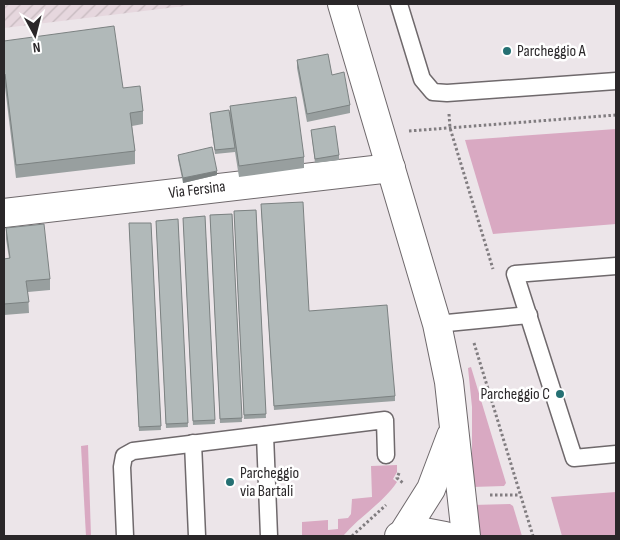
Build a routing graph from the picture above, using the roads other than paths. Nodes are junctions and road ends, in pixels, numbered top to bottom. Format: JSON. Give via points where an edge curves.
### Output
{"nodes":[{"id":1,"x":342,"y":4,"type":"edge"},
{"id":2,"x":399,"y":4,"type":"edge"},
{"id":3,"x":616,"y":81,"type":"edge"},
{"id":4,"x":391,"y":168,"type":"junction"},
{"id":5,"x":4,"y":213,"type":"edge"},
{"id":6,"x":616,"y":266,"type":"edge"},
{"id":7,"x":529,"y":315,"type":"junction"},
{"id":8,"x":437,"y":324,"type":"junction"},
{"id":9,"x":453,"y":432,"type":"junction"},
{"id":10,"x":265,"y":435,"type":"junction"},
{"id":11,"x":193,"y":443,"type":"junction"},
{"id":12,"x":616,"y":454,"type":"edge"},
{"id":13,"x":386,"y":456,"type":"dead end"},
{"id":14,"x":400,"y":535,"type":"edge"},
{"id":15,"x":125,"y":536,"type":"edge"},
{"id":16,"x":197,"y":536,"type":"edge"},
{"id":17,"x":269,"y":536,"type":"edge"},
{"id":18,"x":445,"y":536,"type":"edge"},
{"id":19,"x":466,"y":536,"type":"edge"}],
"edges":[{"from":1,"to":4,"type":"street"},
{"from":2,"to":3,"type":"lane","via":[[422,79],[433,92],[447,94]]},
{"from":4,"to":5,"type":"street","name":"Via Fersina"},
{"from":4,"to":8,"type":"street"},
{"from":6,"to":7,"type":"lane","via":[[515,274]]},
{"from":7,"to":8,"type":"lane"},
{"from":7,"to":12,"type":"lane","via":[[574,458]]},
{"from":8,"to":9,"type":"street","via":[[449,382]]},
{"from":9,"to":14,"type":"street","via":[[431,489]]},
{"from":9,"to":19,"type":"street"},
{"from":10,"to":11,"type":"lane"},
{"from":10,"to":13,"type":"lane","via":[[385,420]]},
{"from":10,"to":17,"type":"lane"},
{"from":11,"to":15,"type":"lane","via":[[133,451],[124,456]]},
{"from":11,"to":16,"type":"lane"},
{"from":14,"to":18,"type":"street","via":[[419,532]]}]}
